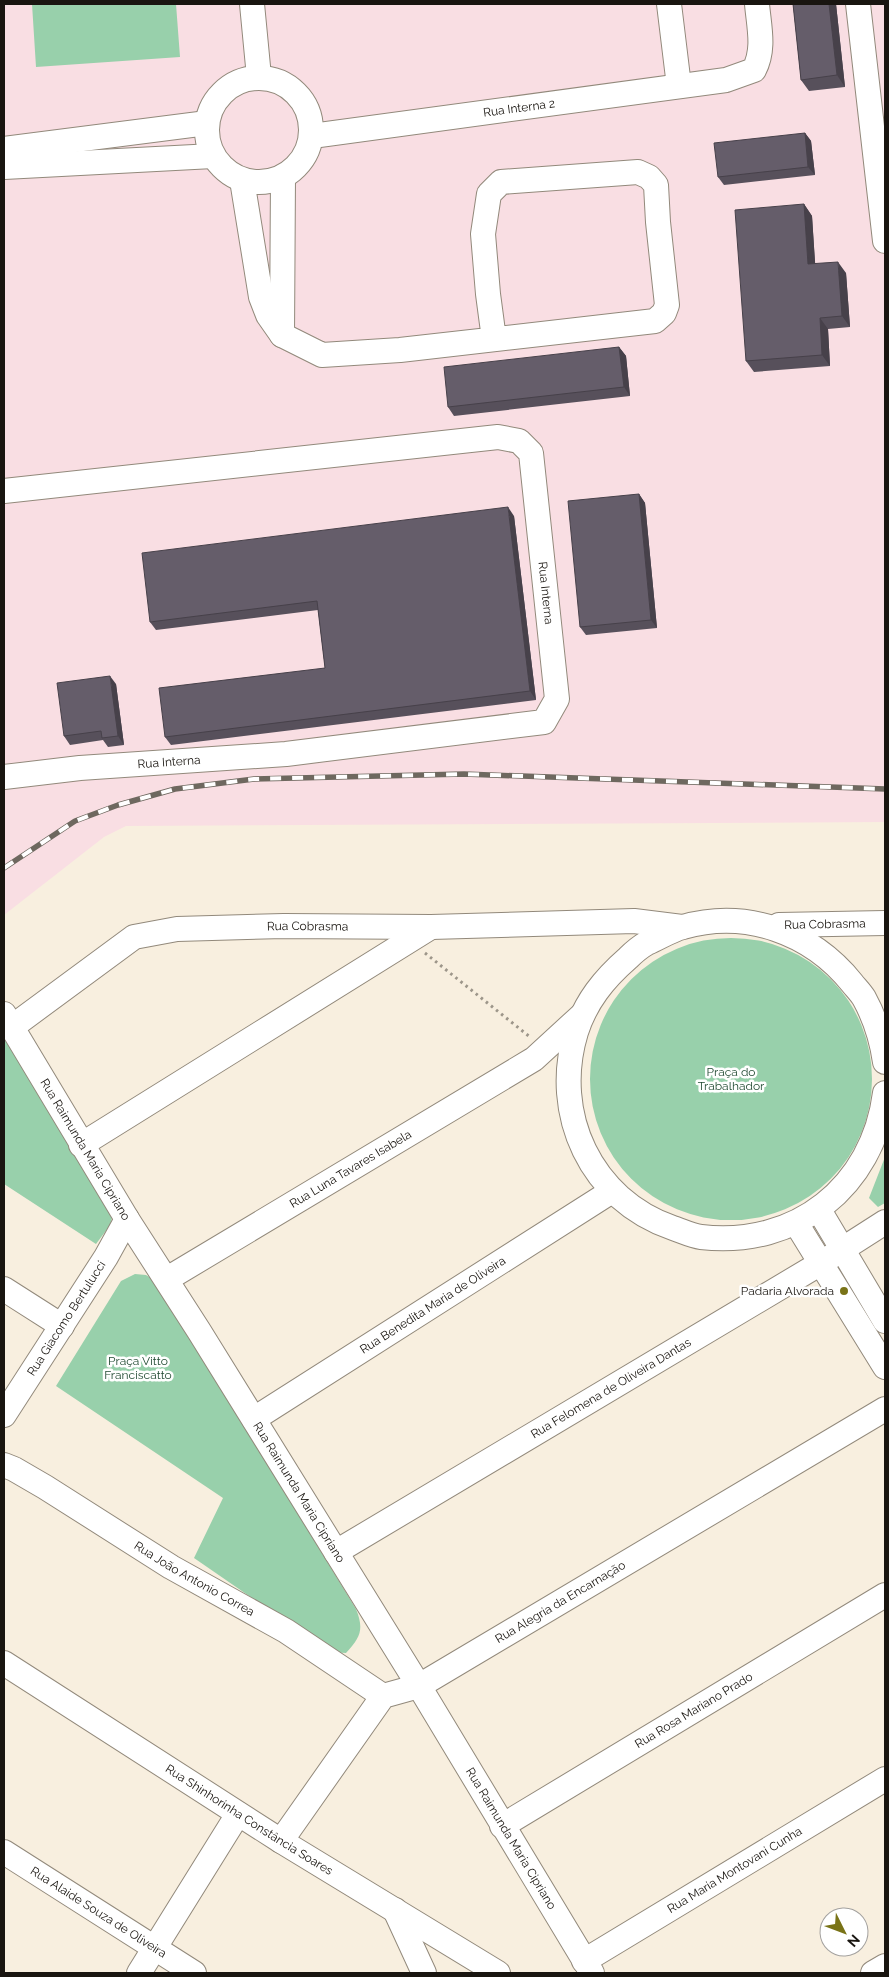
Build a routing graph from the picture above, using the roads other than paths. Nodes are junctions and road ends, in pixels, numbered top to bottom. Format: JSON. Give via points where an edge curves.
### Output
{"nodes":[{"id":1,"x":252,"y":4,"type":"edge"},
{"id":2,"x":669,"y":4,"type":"edge"},
{"id":3,"x":757,"y":4,"type":"edge"},
{"id":4,"x":858,"y":4,"type":"edge"},
{"id":5,"x":258,"y":77,"type":"junction"},
{"id":6,"x":679,"y":86,"type":"junction"},
{"id":7,"x":207,"y":123,"type":"junction"},
{"id":8,"x":312,"y":136,"type":"junction"},
{"id":9,"x":4,"y":149,"type":"edge"},
{"id":10,"x":213,"y":156,"type":"junction"},
{"id":11,"x":4,"y":167,"type":"edge"},
{"id":12,"x":283,"y":178,"type":"junction"},
{"id":13,"x":242,"y":180,"type":"junction"},
{"id":14,"x":885,"y":241,"type":"edge"},
{"id":15,"x":282,"y":335,"type":"junction"},
{"id":16,"x":494,"y":339,"type":"junction"},
{"id":17,"x":4,"y":491,"type":"edge"},
{"id":18,"x":4,"y":777,"type":"edge"},
{"id":19,"x":634,"y":921,"type":"junction"},
{"id":20,"x":885,"y":923,"type":"edge"},
{"id":21,"x":764,"y":925,"type":"junction"},
{"id":22,"x":431,"y":927,"type":"junction"},
{"id":23,"x":682,"y":927,"type":"junction"},
{"id":24,"x":642,"y":946,"type":"junction"},
{"id":25,"x":582,"y":1015,"type":"junction"},
{"id":26,"x":8,"y":1021,"type":"edge"},
{"id":27,"x":883,"y":1035,"type":"edge"},
{"id":28,"x":539,"y":1054,"type":"junction"},
{"id":29,"x":885,"y":1062,"type":"edge"},
{"id":30,"x":568,"y":1090,"type":"junction"},
{"id":31,"x":885,"y":1093,"type":"edge"},
{"id":32,"x":81,"y":1145,"type":"junction"},
{"id":33,"x":612,"y":1191,"type":"junction"},
{"id":34,"x":819,"y":1210,"type":"junction"},
{"id":35,"x":127,"y":1219,"type":"junction"},
{"id":36,"x":885,"y":1222,"type":"edge"},
{"id":37,"x":796,"y":1223,"type":"junction"},
{"id":38,"x":842,"y":1249,"type":"junction"},
{"id":39,"x":821,"y":1263,"type":"junction"},
{"id":40,"x":167,"y":1279,"type":"junction"},
{"id":41,"x":4,"y":1289,"type":"edge"},
{"id":42,"x":885,"y":1321,"type":"edge"},
{"id":43,"x":62,"y":1326,"type":"junction"},
{"id":44,"x":885,"y":1366,"type":"edge"},
{"id":45,"x":885,"y":1409,"type":"edge"},
{"id":46,"x":4,"y":1415,"type":"edge"},
{"id":47,"x":254,"y":1419,"type":"junction"},
{"id":48,"x":4,"y":1465,"type":"edge"},
{"id":49,"x":336,"y":1552,"type":"junction"},
{"id":50,"x":885,"y":1595,"type":"edge"},
{"id":51,"x":4,"y":1663,"type":"edge"},
{"id":52,"x":419,"y":1686,"type":"junction"},
{"id":53,"x":383,"y":1696,"type":"junction"},
{"id":54,"x":885,"y":1780,"type":"edge"},
{"id":55,"x":238,"y":1814,"type":"junction"},
{"id":56,"x":502,"y":1826,"type":"junction"},
{"id":57,"x":281,"y":1841,"type":"junction"},
{"id":58,"x":4,"y":1852,"type":"edge"},
{"id":59,"x":395,"y":1910,"type":"junction"},
{"id":60,"x":155,"y":1948,"type":"junction"},
{"id":61,"x":885,"y":1966,"type":"edge"},
{"id":62,"x":588,"y":1967,"type":"edge"},
{"id":63,"x":139,"y":1973,"type":"edge"},
{"id":64,"x":194,"y":1973,"type":"edge"},
{"id":65,"x":424,"y":1973,"type":"edge"},
{"id":66,"x":498,"y":1973,"type":"edge"},
{"id":67,"x":873,"y":1973,"type":"edge"}],
"edges":[{"from":1,"to":5,"type":"street"},
{"from":2,"to":6,"type":"street"},
{"from":3,"to":6,"type":"street","name":"Rua Interna 2","via":[[761,45],[760,59],[754,70],[726,80]]},
{"from":4,"to":14,"type":"street"},
{"from":5,"to":7,"type":"street","via":[[234,83],[216,100]]},
{"from":5,"to":8,"type":"street","via":[[280,81],[299,94],[310,114]]},
{"from":6,"to":8,"type":"street","name":"Rua Interna 2"},
{"from":7,"to":9,"type":"street"},
{"from":7,"to":10,"type":"street"},
{"from":8,"to":12,"type":"street","via":[[303,160]]},
{"from":10,"to":11,"type":"street"},
{"from":10,"to":13,"type":"street","via":[[225,171]]},
{"from":12,"to":13,"type":"street","via":[[263,183]]},
{"from":12,"to":15,"type":"street"},
{"from":13,"to":15,"type":"street","via":[[261,297],[268,315]]},
{"from":15,"to":16,"type":"street","via":[[322,355]]},
{"from":16,"to":16,"type":"street","via":[[655,322],[667,305],[656,185],[638,172],[501,182],[489,194],[483,234]]},
{"from":17,"to":18,"type":"street","name":"Rua Interna","via":[[498,437],[519,441],[531,453],[557,699],[544,722],[286,754],[80,768]]},
{"from":19,"to":22,"type":"street","name":"Rua Cobrasma"},
{"from":19,"to":23,"type":"street","name":"Rua Cobrasma"},
{"from":19,"to":24,"type":"street","via":[[639,927]]},
{"from":20,"to":21,"type":"street","name":"Rua Cobrasma"},
{"from":21,"to":23,"type":"street","via":[[723,921]]},
{"from":21,"to":27,"type":"street","via":[[804,940],[838,965],[864,998]]},
{"from":22,"to":26,"type":"street","name":"Rua Cobrasma","via":[[177,929],[134,938]]},
{"from":22,"to":32,"type":"street"},
{"from":23,"to":24,"type":"street"},
{"from":24,"to":25,"type":"street","via":[[607,976]]},
{"from":25,"to":28,"type":"street","name":"Rua Luna Tavares Isabela"},
{"from":25,"to":30,"type":"street","via":[[570,1052]]},
{"from":26,"to":32,"type":"street","name":"Rua Raimunda Maria Cipriano"},
{"from":27,"to":29,"type":"street"},
{"from":28,"to":30,"type":"street","via":[[560,1074]]},
{"from":28,"to":40,"type":"street","name":"Rua Luna Tavares Isabela"},
{"from":30,"to":33,"type":"street","via":[[575,1128],[590,1162]]},
{"from":31,"to":34,"type":"street","via":[[876,1136],[862,1164]]},
{"from":32,"to":35,"type":"street","name":"Rua Raimunda Maria Cipriano"},
{"from":33,"to":37,"type":"street","via":[[652,1221],[699,1237],[749,1238]]},
{"from":33,"to":47,"type":"street","name":"Rua Benedita Maria de Oliveira"},
{"from":34,"to":37,"type":"street"},
{"from":34,"to":38,"type":"street"},
{"from":35,"to":40,"type":"street","name":"Rua Raimunda Maria Cipriano"},
{"from":35,"to":43,"type":"street","name":"Rua Giacomo Bertulucci"},
{"from":36,"to":38,"type":"street","name":"Rua Felomena de Oliveira Dantas"},
{"from":37,"to":39,"type":"street"},
{"from":38,"to":39,"type":"street","name":"Rua Felomena de Oliveira Dantas"},
{"from":38,"to":42,"type":"street"},
{"from":39,"to":44,"type":"street"},
{"from":39,"to":49,"type":"street","name":"Rua Felomena de Oliveira Dantas"},
{"from":40,"to":47,"type":"street","name":"Rua Raimunda Maria Cipriano"},
{"from":41,"to":43,"type":"street"},
{"from":43,"to":46,"type":"street","name":"Rua Giacomo Bertulucci"},
{"from":45,"to":52,"type":"street","name":"Rua Alegria da Encarnação"},
{"from":47,"to":49,"type":"street","name":"Rua Raimunda Maria Cipriano"},
{"from":48,"to":53,"type":"street","name":"Rua João Antonio Correa","via":[[45,1487],[171,1567],[286,1631]]},
{"from":49,"to":52,"type":"street","name":"Rua Raimunda Maria Cipriano"},
{"from":50,"to":56,"type":"street","name":"Rua Rosa Mariano Prado"},
{"from":51,"to":55,"type":"street","name":"Rua Shinhorinha Constância Soares"},
{"from":52,"to":53,"type":"street","name":"Rua Alegria da Encarnação"},
{"from":52,"to":56,"type":"street","name":"Rua Raimunda Maria Cipriano"},
{"from":53,"to":57,"type":"street"},
{"from":54,"to":62,"type":"street","name":"Rua Maria Montovani Cunha"},
{"from":55,"to":57,"type":"street","name":"Rua Shinhorinha Constância Soares"},
{"from":55,"to":60,"type":"street"},
{"from":56,"to":62,"type":"street","name":"Rua Raimunda Maria Cipriano"},
{"from":57,"to":59,"type":"street","name":"Rua Shinhorinha Constância Soares"},
{"from":58,"to":60,"type":"street","name":"Rua Alaide Souza de Oliveira"},
{"from":59,"to":65,"type":"street"},
{"from":59,"to":66,"type":"street","name":"Rua Shinhorinha Constância Soares"},
{"from":60,"to":63,"type":"street"},
{"from":60,"to":64,"type":"street","name":"Rua Alaide Souza de Oliveira"},
{"from":61,"to":67,"type":"street"}]}
